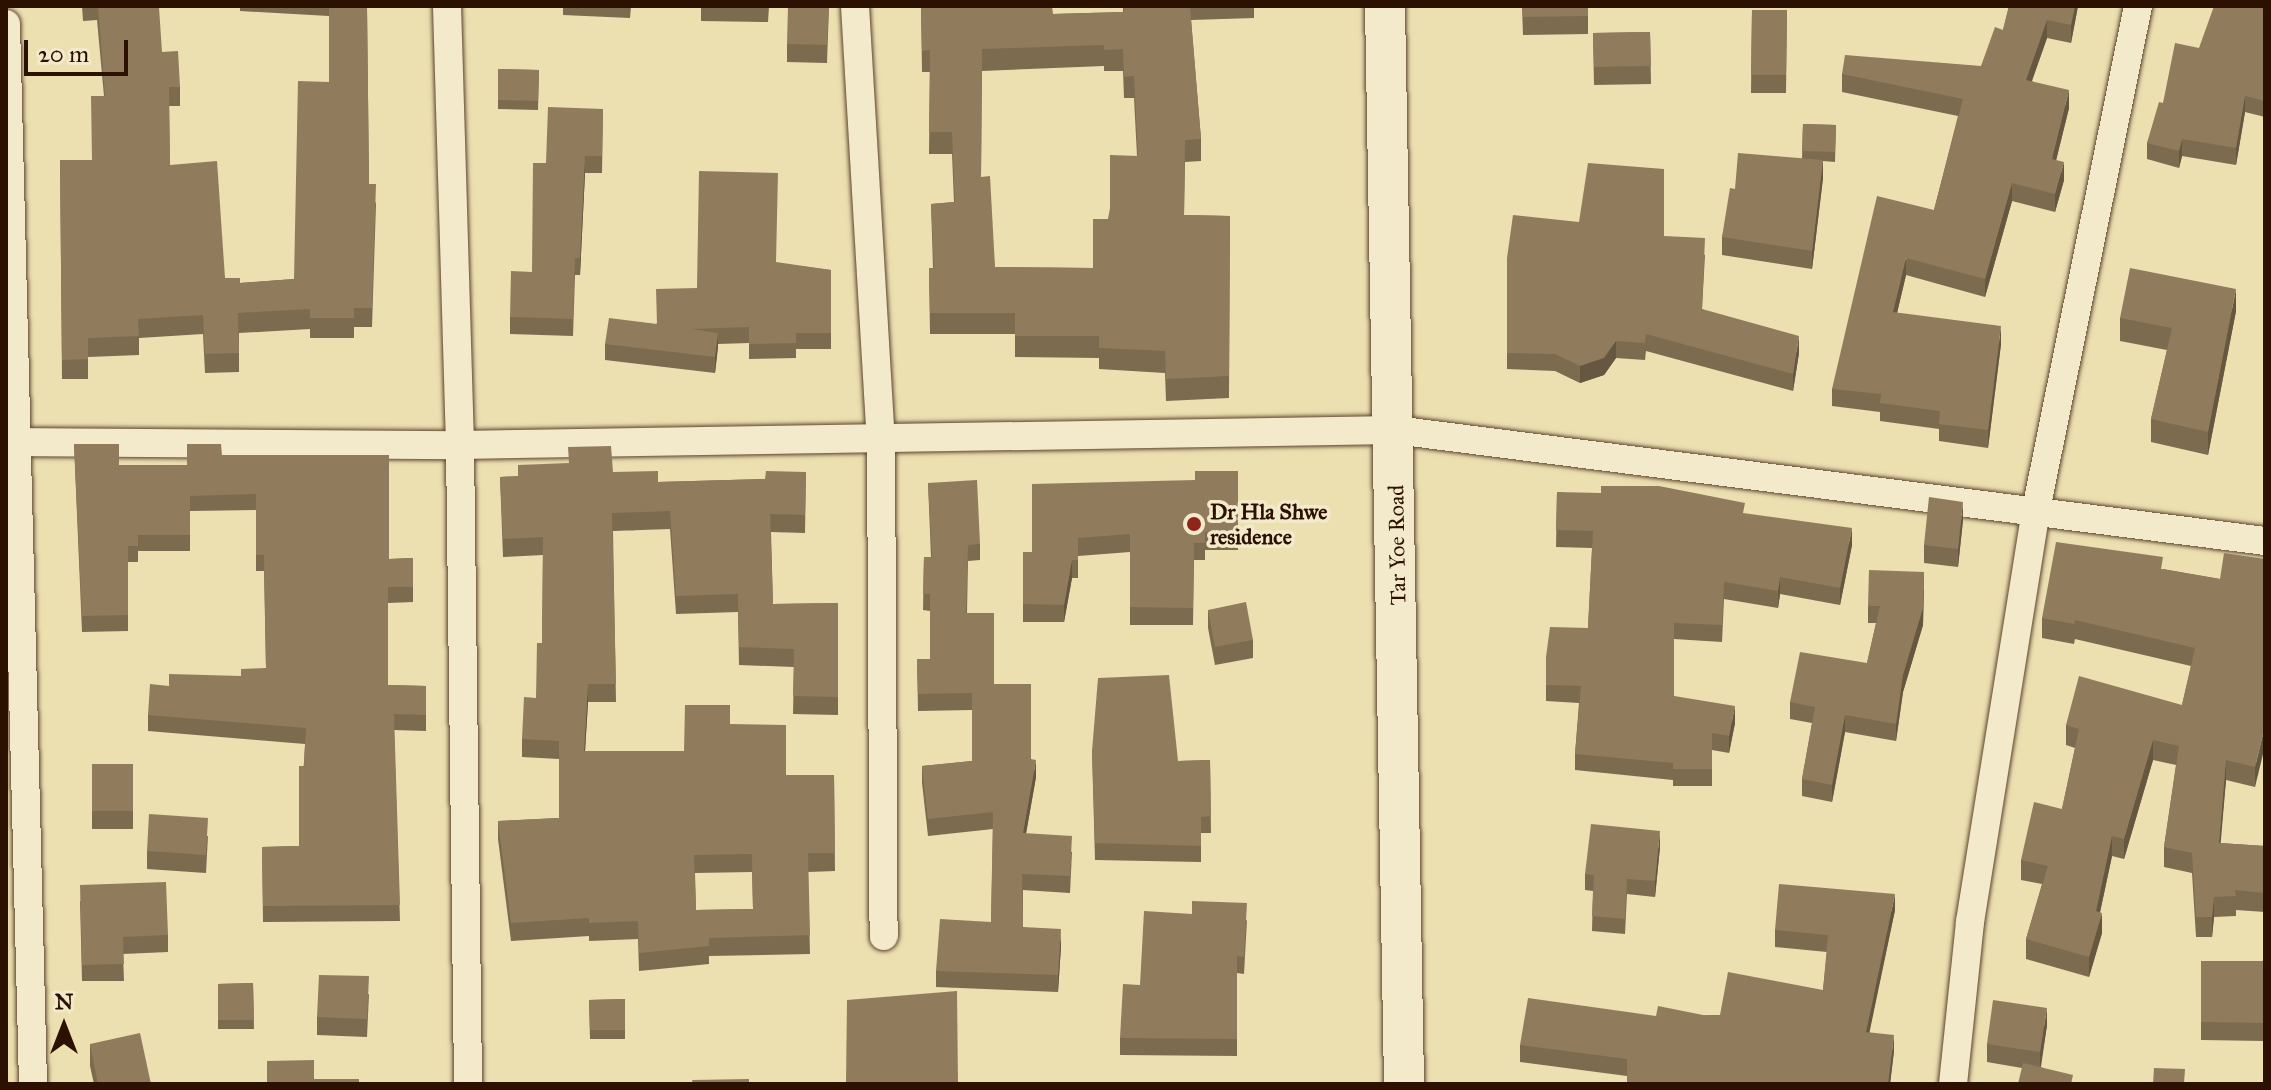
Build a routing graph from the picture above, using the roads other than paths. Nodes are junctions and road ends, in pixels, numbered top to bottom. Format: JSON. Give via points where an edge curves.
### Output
{"nodes":[{"id":1,"x":447,"y":6,"type":"edge"},
{"id":2,"x":855,"y":6,"type":"edge"},
{"id":3,"x":1385,"y":6,"type":"edge"},
{"id":4,"x":2138,"y":6,"type":"edge"},
{"id":5,"x":6,"y":24,"type":"edge"},
{"id":6,"x":1395,"y":430,"type":"junction"},
{"id":7,"x":881,"y":440,"type":"junction"},
{"id":8,"x":10,"y":442,"type":"edge"},
{"id":9,"x":460,"y":445,"type":"junction"},
{"id":10,"x":2036,"y":510,"type":"junction"},
{"id":11,"x":2265,"y":541,"type":"edge"},
{"id":12,"x":884,"y":936,"type":"dead end"},
{"id":13,"x":33,"y":1084,"type":"edge"},
{"id":14,"x":468,"y":1084,"type":"edge"},
{"id":15,"x":1404,"y":1084,"type":"edge"},
{"id":16,"x":1953,"y":1084,"type":"edge"}],
"edges":[{"from":1,"to":9,"type":"street"},
{"from":2,"to":7,"type":"street"},
{"from":3,"to":6,"type":"main road","name":"Tar Yoe Road"},
{"from":4,"to":10,"type":"street"},
{"from":5,"to":8,"type":"street"},
{"from":6,"to":7,"type":"street"},
{"from":6,"to":10,"type":"street"},
{"from":6,"to":15,"type":"main road","name":"Tar Yoe Road"},
{"from":7,"to":9,"type":"street"},
{"from":7,"to":12,"type":"street"},
{"from":8,"to":9,"type":"street"},
{"from":8,"to":13,"type":"street"},
{"from":9,"to":14,"type":"street"},
{"from":10,"to":11,"type":"street"},
{"from":10,"to":16,"type":"street","via":[[1970,922]]}]}
